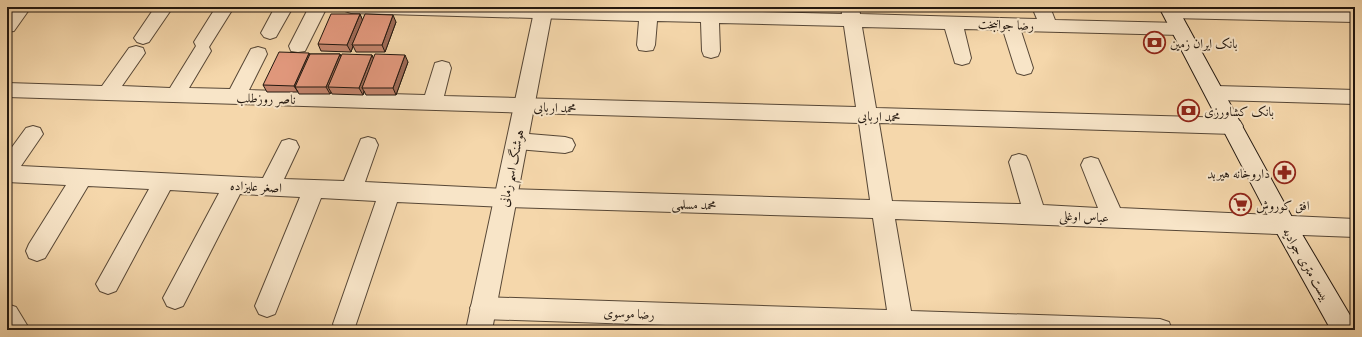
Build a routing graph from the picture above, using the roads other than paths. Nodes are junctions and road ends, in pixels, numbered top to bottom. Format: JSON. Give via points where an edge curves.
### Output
{"nodes":[{"id":1,"x":22,"y":7,"type":"edge"},
{"id":2,"x":164,"y":7,"type":"edge"},
{"id":3,"x":225,"y":7,"type":"edge"},
{"id":4,"x":284,"y":7,"type":"edge"},
{"id":5,"x":318,"y":7,"type":"edge"},
{"id":6,"x":351,"y":7,"type":"edge"},
{"id":7,"x":358,"y":7,"type":"edge"},
{"id":8,"x":1041,"y":7,"type":"edge"},
{"id":9,"x":414,"y":8,"type":"edge"},
{"id":10,"x":443,"y":8,"type":"edge"},
{"id":11,"x":544,"y":9,"type":"edge"},
{"id":12,"x":674,"y":11,"type":"edge"},
{"id":13,"x":733,"y":12,"type":"edge"},
{"id":14,"x":784,"y":13,"type":"edge"},
{"id":15,"x":851,"y":14,"type":"edge"},
{"id":16,"x":649,"y":15,"type":"junction"},
{"id":17,"x":925,"y":15,"type":"edge"},
{"id":18,"x":983,"y":15,"type":"edge"},
{"id":19,"x":710,"y":16,"type":"junction"},
{"id":20,"x":1173,"y":16,"type":"edge"},
{"id":21,"x":1355,"y":16,"type":"edge"},
{"id":22,"x":953,"y":23,"type":"junction"},
{"id":23,"x":1010,"y":24,"type":"junction"},
{"id":24,"x":1048,"y":25,"type":"junction"},
{"id":25,"x":7,"y":26,"type":"edge"},
{"id":26,"x":270,"y":32,"type":"dead end"},
{"id":27,"x":646,"y":45,"type":"dead end"},
{"id":28,"x":298,"y":46,"type":"dead end"},
{"id":29,"x":711,"y":51,"type":"dead end"},
{"id":30,"x":258,"y":54,"type":"dead end"},
{"id":31,"x":962,"y":58,"type":"dead end"},
{"id":32,"x":442,"y":68,"type":"dead end"},
{"id":33,"x":1024,"y":68,"type":"dead end"},
{"id":34,"x":7,"y":90,"type":"edge"},
{"id":35,"x":107,"y":93,"type":"junction"},
{"id":36,"x":1216,"y":93,"type":"junction"},
{"id":37,"x":175,"y":95,"type":"junction"},
{"id":38,"x":236,"y":97,"type":"junction"},
{"id":39,"x":1355,"y":97,"type":"edge"},
{"id":40,"x":432,"y":103,"type":"junction"},
{"id":41,"x":524,"y":106,"type":"junction"},
{"id":42,"x":867,"y":116,"type":"junction"},
{"id":43,"x":1234,"y":126,"type":"junction"},
{"id":44,"x":32,"y":134,"type":"dead end"},
{"id":45,"x":517,"y":141,"type":"junction"},
{"id":46,"x":368,"y":145,"type":"dead end"},
{"id":47,"x":565,"y":145,"type":"dead end"},
{"id":48,"x":289,"y":146,"type":"dead end"},
{"id":49,"x":1019,"y":162,"type":"dead end"},
{"id":50,"x":1090,"y":165,"type":"dead end"},
{"id":51,"x":7,"y":170,"type":"edge"},
{"id":52,"x":7,"y":174,"type":"edge"},
{"id":53,"x":82,"y":178,"type":"junction"},
{"id":54,"x":164,"y":182,"type":"junction"},
{"id":55,"x":234,"y":185,"type":"junction"},
{"id":56,"x":269,"y":187,"type":"junction"},
{"id":57,"x":314,"y":189,"type":"junction"},
{"id":58,"x":351,"y":191,"type":"junction"},
{"id":59,"x":389,"y":193,"type":"junction"},
{"id":60,"x":505,"y":198,"type":"junction"},
{"id":61,"x":882,"y":209,"type":"junction"},
{"id":62,"x":1035,"y":214,"type":"junction"},
{"id":63,"x":1113,"y":218,"type":"junction"},
{"id":64,"x":1286,"y":226,"type":"junction"},
{"id":65,"x":1355,"y":228,"type":"edge"},
{"id":66,"x":38,"y":251,"type":"dead end"},
{"id":67,"x":108,"y":284,"type":"dead end"},
{"id":68,"x":175,"y":298,"type":"dead end"},
{"id":69,"x":267,"y":306,"type":"dead end"},
{"id":70,"x":7,"y":315,"type":"edge"},
{"id":71,"x":480,"y":319,"type":"edge"},
{"id":72,"x":345,"y":324,"type":"dead end"},
{"id":73,"x":902,"y":326,"type":"edge"},
{"id":74,"x":18,"y":330,"type":"edge"},
{"id":75,"x":1160,"y":330,"type":"edge"},
{"id":76,"x":1345,"y":330,"type":"edge"}],
"edges":[{"from":1,"to":25,"type":"street"},
{"from":2,"to":35,"type":"street"},
{"from":3,"to":37,"type":"street"},
{"from":4,"to":26,"type":"street"},
{"from":5,"to":28,"type":"street"},
{"from":6,"to":7,"type":"street","name":"رضا جوانبخت"},
{"from":7,"to":9,"type":"street","name":"رضا جوانبخت"},
{"from":8,"to":24,"type":"street"},
{"from":9,"to":10,"type":"street","name":"رضا جوانبخت"},
{"from":10,"to":11,"type":"street","name":"رضا جوانبخت"},
{"from":11,"to":16,"type":"street","name":"رضا جوانبخت"},
{"from":11,"to":41,"type":"street","name":"هوشنگ اسم زمانی"},
{"from":12,"to":16,"type":"street","name":"رضا جوانبخت"},
{"from":12,"to":19,"type":"street","name":"رضا جوانبخت"},
{"from":13,"to":14,"type":"street","name":"رضا جوانبخت"},
{"from":13,"to":19,"type":"street","name":"رضا جوانبخت"},
{"from":14,"to":15,"type":"street","name":"رضا جوانبخت"},
{"from":15,"to":17,"type":"street","name":"رضا جوانبخت"},
{"from":15,"to":42,"type":"street"},
{"from":16,"to":27,"type":"street"},
{"from":17,"to":22,"type":"street","name":"رضا جوانبخت"},
{"from":18,"to":22,"type":"street","name":"رضا جوانبخت"},
{"from":18,"to":23,"type":"street","name":"رضا جوانبخت"},
{"from":19,"to":29,"type":"street"},
{"from":20,"to":21,"type":"street","name":"رضا جوانبخت"},
{"from":20,"to":24,"type":"street","name":"رضا جوانبخت"},
{"from":20,"to":36,"type":"street","name":"بیست متری جوادیه"},
{"from":22,"to":31,"type":"street"},
{"from":23,"to":24,"type":"street","name":"رضا جوانبخت"},
{"from":23,"to":33,"type":"street"},
{"from":30,"to":38,"type":"street"},
{"from":32,"to":40,"type":"street"},
{"from":34,"to":35,"type":"street","name":"ناصر روزطلب"},
{"from":35,"to":37,"type":"street","name":"ناصر روزطلب"},
{"from":36,"to":39,"type":"street"},
{"from":36,"to":43,"type":"street","name":"بیست متری جوادیه"},
{"from":37,"to":38,"type":"street","name":"ناصر روزطلب"},
{"from":38,"to":40,"type":"street","name":"ناصر روزطلب"},
{"from":40,"to":41,"type":"street","name":"ناصر روزطلب"},
{"from":41,"to":42,"type":"street","name":"محمد اربابی"},
{"from":41,"to":45,"type":"street","name":"هوشنگ اسم زمانی"},
{"from":42,"to":43,"type":"street","name":"محمد اربابی"},
{"from":42,"to":61,"type":"street"},
{"from":43,"to":64,"type":"street","name":"بیست متری جوادیه"},
{"from":44,"to":51,"type":"street"},
{"from":45,"to":47,"type":"street"},
{"from":45,"to":60,"type":"street","name":"هوشنگ اسم زمانی"},
{"from":46,"to":58,"type":"street"},
{"from":48,"to":56,"type":"street"},
{"from":49,"to":62,"type":"street"},
{"from":50,"to":63,"type":"street"},
{"from":52,"to":53,"type":"street","name":"اصغر علیزاده"},
{"from":53,"to":54,"type":"street","name":"اصغر علیزاده"},
{"from":53,"to":66,"type":"street"},
{"from":54,"to":55,"type":"street","name":"اصغر علیزاده"},
{"from":54,"to":67,"type":"street"},
{"from":55,"to":56,"type":"street","name":"اصغر علیزاده"},
{"from":55,"to":68,"type":"street"},
{"from":56,"to":57,"type":"street","name":"اصغر علیزاده"},
{"from":57,"to":58,"type":"street","name":"اصغر علیزاده"},
{"from":57,"to":69,"type":"street"},
{"from":58,"to":59,"type":"street","name":"اصغر علیزاده"},
{"from":59,"to":60,"type":"street","name":"اصغر علیزاده"},
{"from":59,"to":72,"type":"street"},
{"from":60,"to":61,"type":"street","name":"محمد مسلمی"},
{"from":60,"to":71,"type":"street","name":"هوشنگ اسم زمانی"},
{"from":61,"to":62,"type":"street","name":"عباس اوغلی"},
{"from":61,"to":73,"type":"street"},
{"from":62,"to":63,"type":"street","name":"عباس اوغلی"},
{"from":63,"to":64,"type":"street","name":"عباس اوغلی"},
{"from":64,"to":65,"type":"street","name":"عباس اوغلی"},
{"from":64,"to":76,"type":"street","name":"بیست متری جوادیه"},
{"from":70,"to":74,"type":"street"},
{"from":71,"to":73,"type":"street","name":"رضا موسوی"},
{"from":73,"to":75,"type":"street","name":"رضا موسوی"}]}
